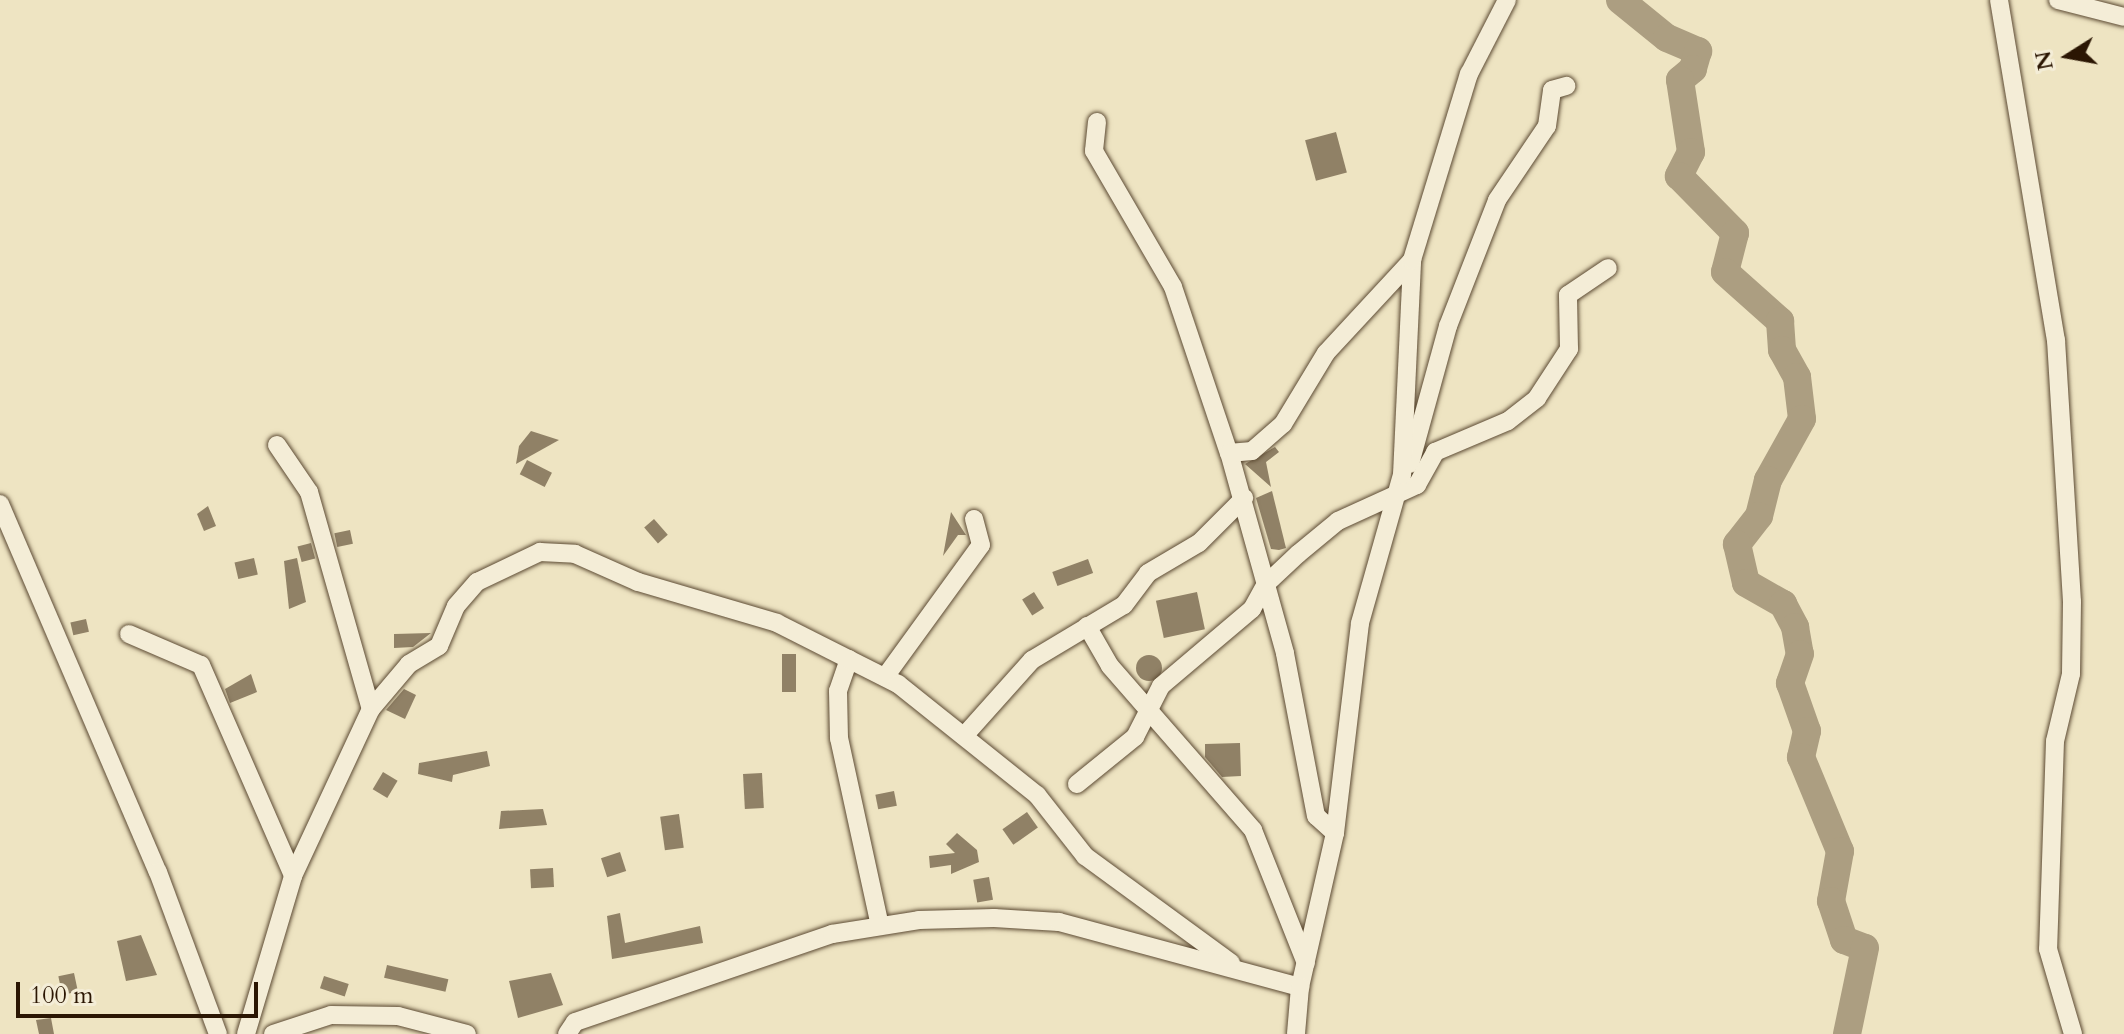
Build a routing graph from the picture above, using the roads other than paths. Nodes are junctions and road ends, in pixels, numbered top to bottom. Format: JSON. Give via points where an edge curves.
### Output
{"nodes":[{"id":1,"x":1507,"y":0,"type":"edge"},
{"id":2,"x":1999,"y":0,"type":"edge"},
{"id":3,"x":2058,"y":0,"type":"edge"},
{"id":4,"x":2124,"y":17,"type":"edge"},
{"id":5,"x":1566,"y":86,"type":"dead end"},
{"id":6,"x":1097,"y":122,"type":"dead end"},
{"id":7,"x":1412,"y":260,"type":"junction"},
{"id":8,"x":1608,"y":268,"type":"dead end"},
{"id":9,"x":277,"y":445,"type":"dead end"},
{"id":10,"x":1229,"y":453,"type":"junction"},
{"id":11,"x":1400,"y":488,"type":"junction"},
{"id":12,"x":1244,"y":498,"type":"junction"},
{"id":13,"x":0,"y":504,"type":"edge"},
{"id":14,"x":974,"y":519,"type":"dead end"},
{"id":15,"x":1266,"y":584,"type":"junction"},
{"id":16,"x":1087,"y":626,"type":"junction"},
{"id":17,"x":129,"y":634,"type":"dead end"},
{"id":18,"x":849,"y":659,"type":"junction"},
{"id":19,"x":885,"y":677,"type":"junction"},
{"id":20,"x":371,"y":709,"type":"junction"},
{"id":21,"x":1153,"y":711,"type":"junction"},
{"id":22,"x":964,"y":736,"type":"junction"},
{"id":23,"x":1077,"y":784,"type":"dead end"},
{"id":24,"x":1335,"y":833,"type":"junction"},
{"id":25,"x":293,"y":876,"type":"junction"},
{"id":26,"x":880,"y":926,"type":"junction"},
{"id":27,"x":1231,"y":963,"type":"junction"},
{"id":28,"x":1306,"y":963,"type":"junction"},
{"id":29,"x":1300,"y":987,"type":"junction"},
{"id":30,"x":218,"y":1034,"type":"edge"},
{"id":31,"x":246,"y":1034,"type":"edge"},
{"id":32,"x":273,"y":1034,"type":"edge"},
{"id":33,"x":467,"y":1034,"type":"edge"},
{"id":34,"x":567,"y":1034,"type":"edge"},
{"id":35,"x":1296,"y":1034,"type":"edge"},
{"id":36,"x":2073,"y":1034,"type":"edge"}],
"edges":[{"from":1,"to":7,"type":"street","via":[[1469,74]]},
{"from":2,"to":36,"type":"street","via":[[2056,340],[2072,602],[2071,674],[2055,741],[2048,949]]},
{"from":3,"to":4,"type":"street"},
{"from":5,"to":11,"type":"street","via":[[1552,90],[1547,126],[1497,200],[1448,326]]},
{"from":6,"to":10,"type":"street","via":[[1094,151],[1173,287],[1227,428]]},
{"from":7,"to":10,"type":"street","via":[[1326,353],[1283,424],[1252,451]]},
{"from":7,"to":11,"type":"street"},
{"from":8,"to":11,"type":"street","via":[[1568,295],[1569,349],[1537,398],[1508,421],[1435,452],[1417,485]]},
{"from":9,"to":20,"type":"street","via":[[309,492]]},
{"from":10,"to":12,"type":"street"},
{"from":11,"to":15,"type":"street","via":[[1338,521]]},
{"from":11,"to":24,"type":"street","via":[[1360,623]]},
{"from":12,"to":15,"type":"street"},
{"from":12,"to":16,"type":"street","via":[[1199,543],[1148,573],[1124,605]]},
{"from":13,"to":30,"type":"street","via":[[158,872]]},
{"from":14,"to":19,"type":"street","via":[[981,545]]},
{"from":15,"to":21,"type":"street","via":[[1252,609],[1161,686]]},
{"from":15,"to":24,"type":"street","via":[[1316,816]]},
{"from":16,"to":21,"type":"street","via":[[1110,666]]},
{"from":16,"to":22,"type":"street","via":[[1032,660]]},
{"from":17,"to":25,"type":"street","via":[[201,665]]},
{"from":18,"to":19,"type":"street"},
{"from":18,"to":20,"type":"street","via":[[739,609],[638,582],[575,554],[540,552],[477,582],[456,606],[439,646],[409,664]]},
{"from":18,"to":26,"type":"street","via":[[838,691],[839,738]]},
{"from":19,"to":22,"type":"street"},
{"from":20,"to":25,"type":"street"},
{"from":21,"to":23,"type":"street","via":[[1135,737]]},
{"from":21,"to":28,"type":"street","via":[[1199,775],[1253,830]]},
{"from":22,"to":27,"type":"street","via":[[1037,795],[1085,856]]},
{"from":24,"to":28,"type":"street"},
{"from":25,"to":31,"type":"street"},
{"from":26,"to":27,"type":"street","via":[[994,918],[1059,922]]},
{"from":26,"to":34,"type":"street","via":[[734,962],[575,1022]]},
{"from":27,"to":29,"type":"street"},
{"from":28,"to":29,"type":"street"},
{"from":29,"to":35,"type":"street"},
{"from":32,"to":33,"type":"street","via":[[331,1015],[398,1016]]}]}
